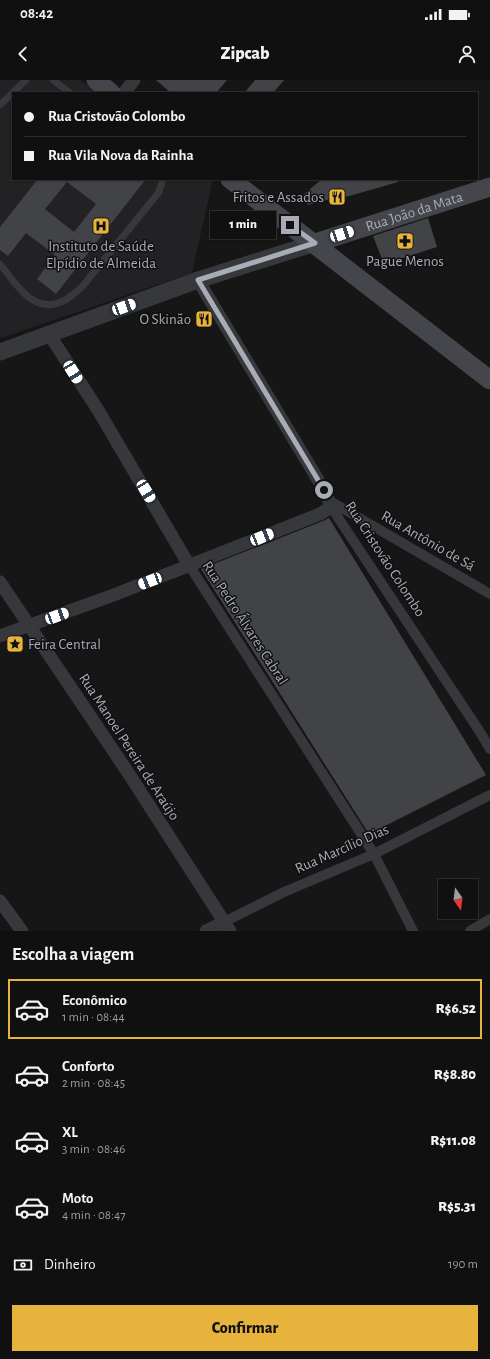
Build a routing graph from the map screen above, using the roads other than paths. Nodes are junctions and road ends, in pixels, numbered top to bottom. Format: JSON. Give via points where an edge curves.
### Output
{"nodes":[{"id":1,"x":26,"y":80,"type":"edge"},
{"id":2,"x":53,"y":80,"type":"edge"},
{"id":3,"x":96,"y":80,"type":"edge"},
{"id":4,"x":134,"y":80,"type":"edge"},
{"id":5,"x":14,"y":92,"type":"edge"},
{"id":6,"x":69,"y":92,"type":"edge"},
{"id":7,"x":110,"y":92,"type":"edge"},
{"id":8,"x":125,"y":92,"type":"edge"},
{"id":9,"x":12,"y":93,"type":"edge"},
{"id":10,"x":0,"y":105,"type":"edge"},
{"id":11,"x":490,"y":174,"type":"edge"},
{"id":12,"x":478,"y":178,"type":"edge"},
{"id":13,"x":163,"y":180,"type":"edge"},
{"id":14,"x":231,"y":180,"type":"edge"},
{"id":15,"x":473,"y":180,"type":"edge"},
{"id":16,"x":490,"y":187,"type":"edge"},
{"id":17,"x":308,"y":239,"type":"junction"},
{"id":18,"x":0,"y":264,"type":"edge"},
{"id":19,"x":198,"y":280,"type":"junction"},
{"id":20,"x":49,"y":334,"type":"junction"},
{"id":21,"x":0,"y":352,"type":"edge"},
{"id":22,"x":490,"y":380,"type":"edge"},
{"id":23,"x":330,"y":504,"type":"junction"},
{"id":24,"x":189,"y":565,"type":"junction"},
{"id":25,"x":0,"y":582,"type":"edge"},
{"id":26,"x":490,"y":594,"type":"edge"},
{"id":27,"x":30,"y":625,"type":"junction"},
{"id":28,"x":0,"y":636,"type":"edge"},
{"id":29,"x":490,"y":749,"type":"edge"},
{"id":30,"x":490,"y":795,"type":"edge"},
{"id":31,"x":374,"y":854,"type":"junction"},
{"id":32,"x":0,"y":901,"type":"edge"},
{"id":33,"x":490,"y":919,"type":"edge"},
{"id":34,"x":227,"y":926,"type":"edge"},
{"id":35,"x":22,"y":931,"type":"edge"},
{"id":36,"x":206,"y":931,"type":"edge"},
{"id":37,"x":413,"y":931,"type":"edge"},
{"id":38,"x":470,"y":931,"type":"edge"}],
"edges":[{"from":1,"to":5,"type":"lane"},
{"from":2,"to":6,"type":"lane"},
{"from":3,"to":7,"type":"main road"},
{"from":4,"to":8,"type":"street"},
{"from":9,"to":10,"type":"lane"},
{"from":11,"to":12,"type":"main road","name":"Rua João da Mata"},
{"from":13,"to":18,"type":"lane","via":[[159,192],[82,287],[67,299],[53,304],[41,304],[31,300]]},
{"from":14,"to":17,"type":"main road"},
{"from":15,"to":17,"type":"main road","name":"Rua João da Mata"},
{"from":16,"to":17,"type":"main road","name":"Rua João da Mata"},
{"from":17,"to":19,"type":"street"},
{"from":17,"to":22,"type":"main road"},
{"from":19,"to":20,"type":"street"},
{"from":19,"to":23,"type":"street","name":"Rua Cristovão Colombo","via":[[299,447]]},
{"from":20,"to":21,"type":"street"},
{"from":20,"to":24,"type":"street","name":"Rua Pedro Álvares Cabral","via":[[98,410]]},
{"from":23,"to":24,"type":"street","via":[[320,514]]},
{"from":23,"to":26,"type":"street","name":"Rua Antônio de Sá"},
{"from":23,"to":29,"type":"street","name":"Rua Cristovão Colombo"},
{"from":24,"to":27,"type":"street"},
{"from":24,"to":31,"type":"street","name":"Rua Pedro Álvares Cabral"},
{"from":25,"to":27,"type":"street","name":"Rua Manoel Pereira de Araújo"},
{"from":27,"to":28,"type":"street"},
{"from":27,"to":34,"type":"street","name":"Rua Manoel Pereira de Araújo"},
{"from":30,"to":31,"type":"street","name":"Rua Marcílio Dias"},
{"from":31,"to":34,"type":"street","name":"Rua Marcílio Dias","via":[[284,892]]},
{"from":31,"to":37,"type":"street","name":"Rua Pedro Álvares Cabral"},
{"from":32,"to":35,"type":"street"},
{"from":33,"to":38,"type":"street"},
{"from":34,"to":36,"type":"street","name":"Rua Marcílio Dias"}]}
